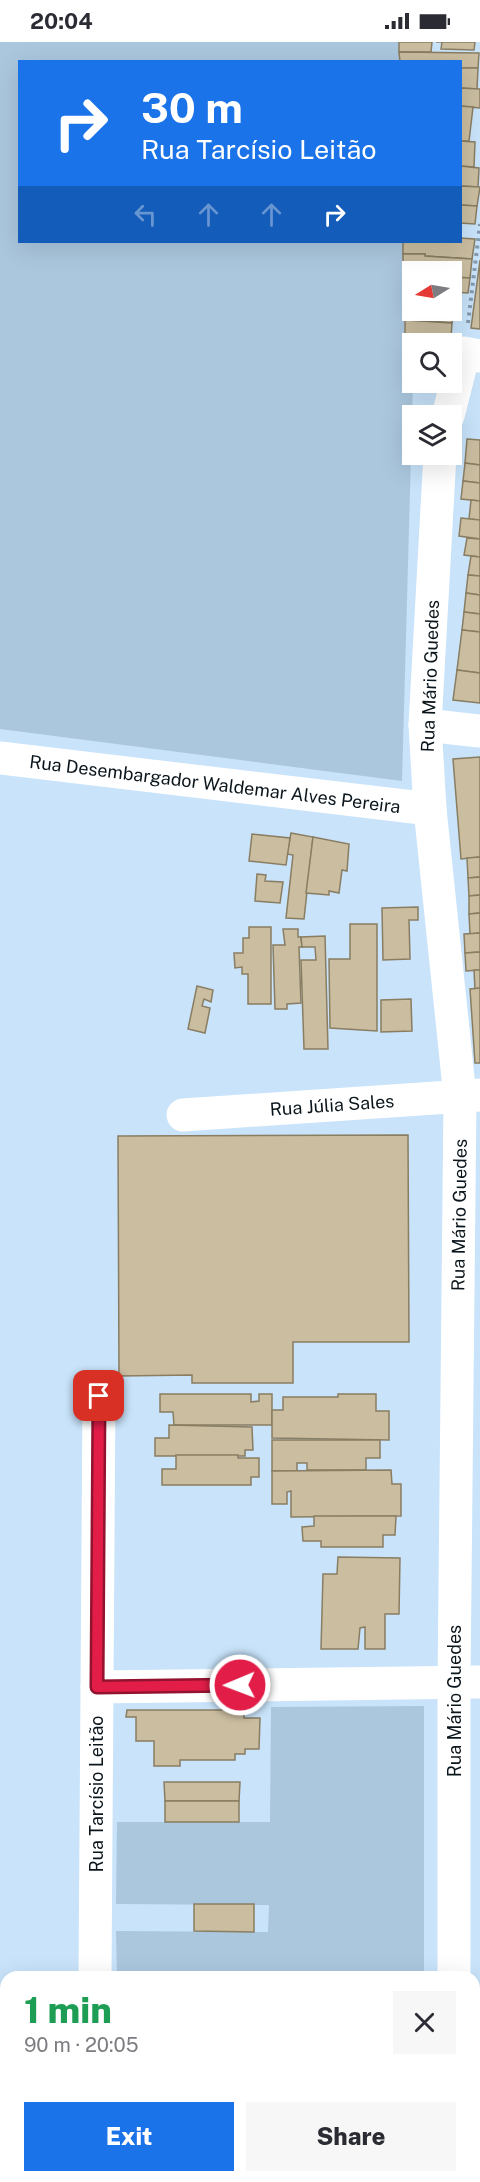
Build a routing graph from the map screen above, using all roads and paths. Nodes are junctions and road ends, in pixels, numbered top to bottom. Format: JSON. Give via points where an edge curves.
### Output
{"nodes":[{"id":1,"x":480,"y":224,"type":"edge"},
{"id":2,"x":472,"y":355,"type":"edge"},
{"id":3,"x":452,"y":405,"type":"edge"},
{"id":4,"x":439,"y":465,"type":"edge"},
{"id":5,"x":425,"y":725,"type":"junction"},
{"id":6,"x":480,"y":731,"type":"edge"},
{"id":7,"x":0,"y":758,"type":"edge"},
{"id":8,"x":430,"y":809,"type":"junction"},
{"id":9,"x":470,"y":1096,"type":"edge"},
{"id":10,"x":183,"y":1115,"type":"dead end"},
{"id":11,"x":99,"y":1396,"type":"dead end"},
{"id":12,"x":467,"y":1682,"type":"edge"},
{"id":13,"x":97,"y":1687,"type":"junction"},
{"id":14,"x":95,"y":1971,"type":"edge"},
{"id":15,"x":454,"y":1971,"type":"edge"}],
"edges":[{"from":1,"to":2,"type":"path"},
{"from":2,"to":3,"type":"street"},
{"from":4,"to":5,"type":"street","name":"Rua Mário Guedes"},
{"from":5,"to":6,"type":"street"},
{"from":5,"to":8,"type":"street","name":"Rua Mário Guedes"},
{"from":7,"to":8,"type":"street","name":"Rua Desembargador Waldemar Alves Pereira"},
{"from":8,"to":9,"type":"street","name":"Rua Mário Guedes"},
{"from":9,"to":10,"type":"street","name":"Rua Júlia Sales"},
{"from":9,"to":12,"type":"street","name":"Rua Mário Guedes"},
{"from":11,"to":13,"type":"street","name":"Rua Tarcísio Leitão"},
{"from":12,"to":13,"type":"street"},
{"from":12,"to":15,"type":"street","name":"Rua Mário Guedes"},
{"from":13,"to":14,"type":"street","name":"Rua Tarcísio Leitão"}]}
